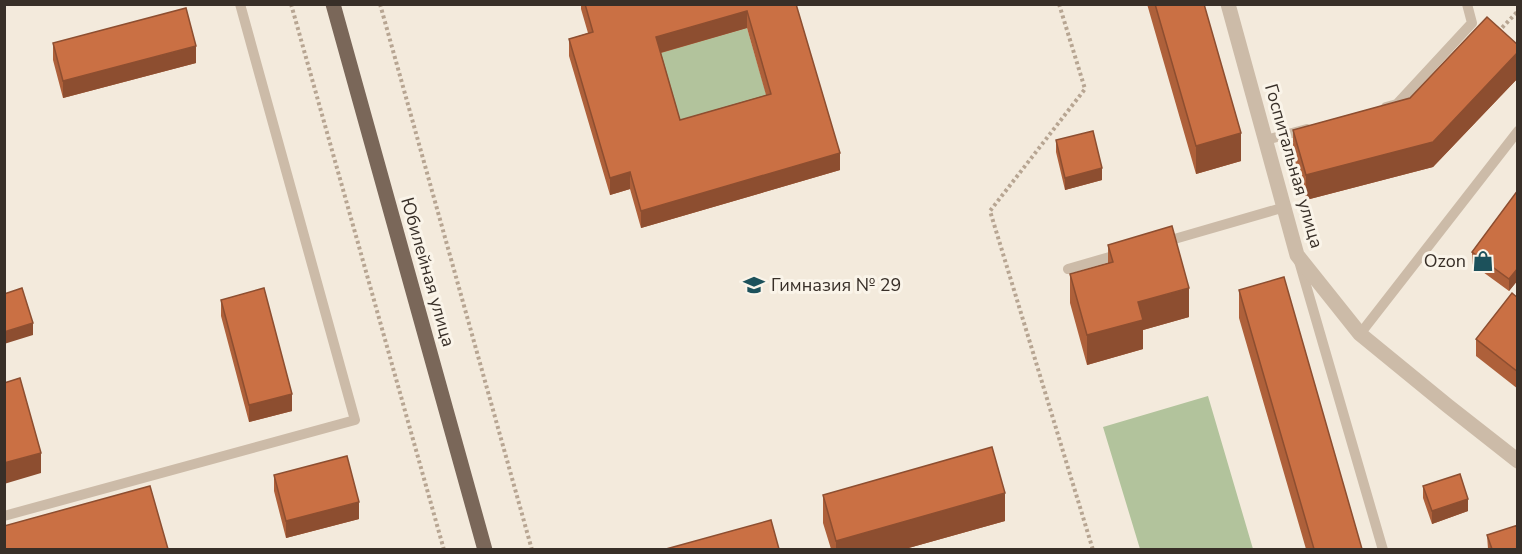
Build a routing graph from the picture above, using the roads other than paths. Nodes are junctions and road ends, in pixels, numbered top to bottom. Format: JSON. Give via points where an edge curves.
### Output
{"nodes":[{"id":1,"x":240,"y":4,"type":"edge"},
{"id":2,"x":333,"y":4,"type":"edge"},
{"id":3,"x":1228,"y":4,"type":"edge"},
{"id":4,"x":1467,"y":4,"type":"edge"},
{"id":5,"x":1375,"y":110,"type":"edge"},
{"id":6,"x":1320,"y":125,"type":"edge"},
{"id":7,"x":1518,"y":131,"type":"edge"},
{"id":8,"x":1266,"y":140,"type":"junction"},
{"id":9,"x":1285,"y":207,"type":"junction"},
{"id":10,"x":1148,"y":246,"type":"edge"},
{"id":11,"x":1125,"y":253,"type":"edge"},
{"id":12,"x":1297,"y":255,"type":"junction"},
{"id":13,"x":1068,"y":269,"type":"dead end"},
{"id":14,"x":1360,"y":334,"type":"junction"},
{"id":15,"x":1518,"y":461,"type":"edge"},
{"id":16,"x":4,"y":516,"type":"edge"},
{"id":17,"x":484,"y":549,"type":"edge"},
{"id":18,"x":1383,"y":549,"type":"edge"}],
"edges":[{"from":1,"to":16,"type":"lane","via":[[355,420]]},
{"from":2,"to":17,"type":"main road","name":"Юбилейная улица"},
{"from":3,"to":8,"type":"street","name":"Госпитальная улица"},
{"from":4,"to":5,"type":"lane","via":[[1472,23],[1397,104]]},
{"from":6,"to":8,"type":"lane"},
{"from":7,"to":14,"type":"lane"},
{"from":8,"to":9,"type":"street","name":"Госпитальная улица"},
{"from":9,"to":10,"type":"lane"},
{"from":9,"to":12,"type":"street","name":"Госпитальная улица"},
{"from":11,"to":13,"type":"lane"},
{"from":12,"to":14,"type":"street","name":"Госпитальная улица"},
{"from":12,"to":18,"type":"lane"},
{"from":14,"to":15,"type":"street","name":"Госпитальная улица"}]}
